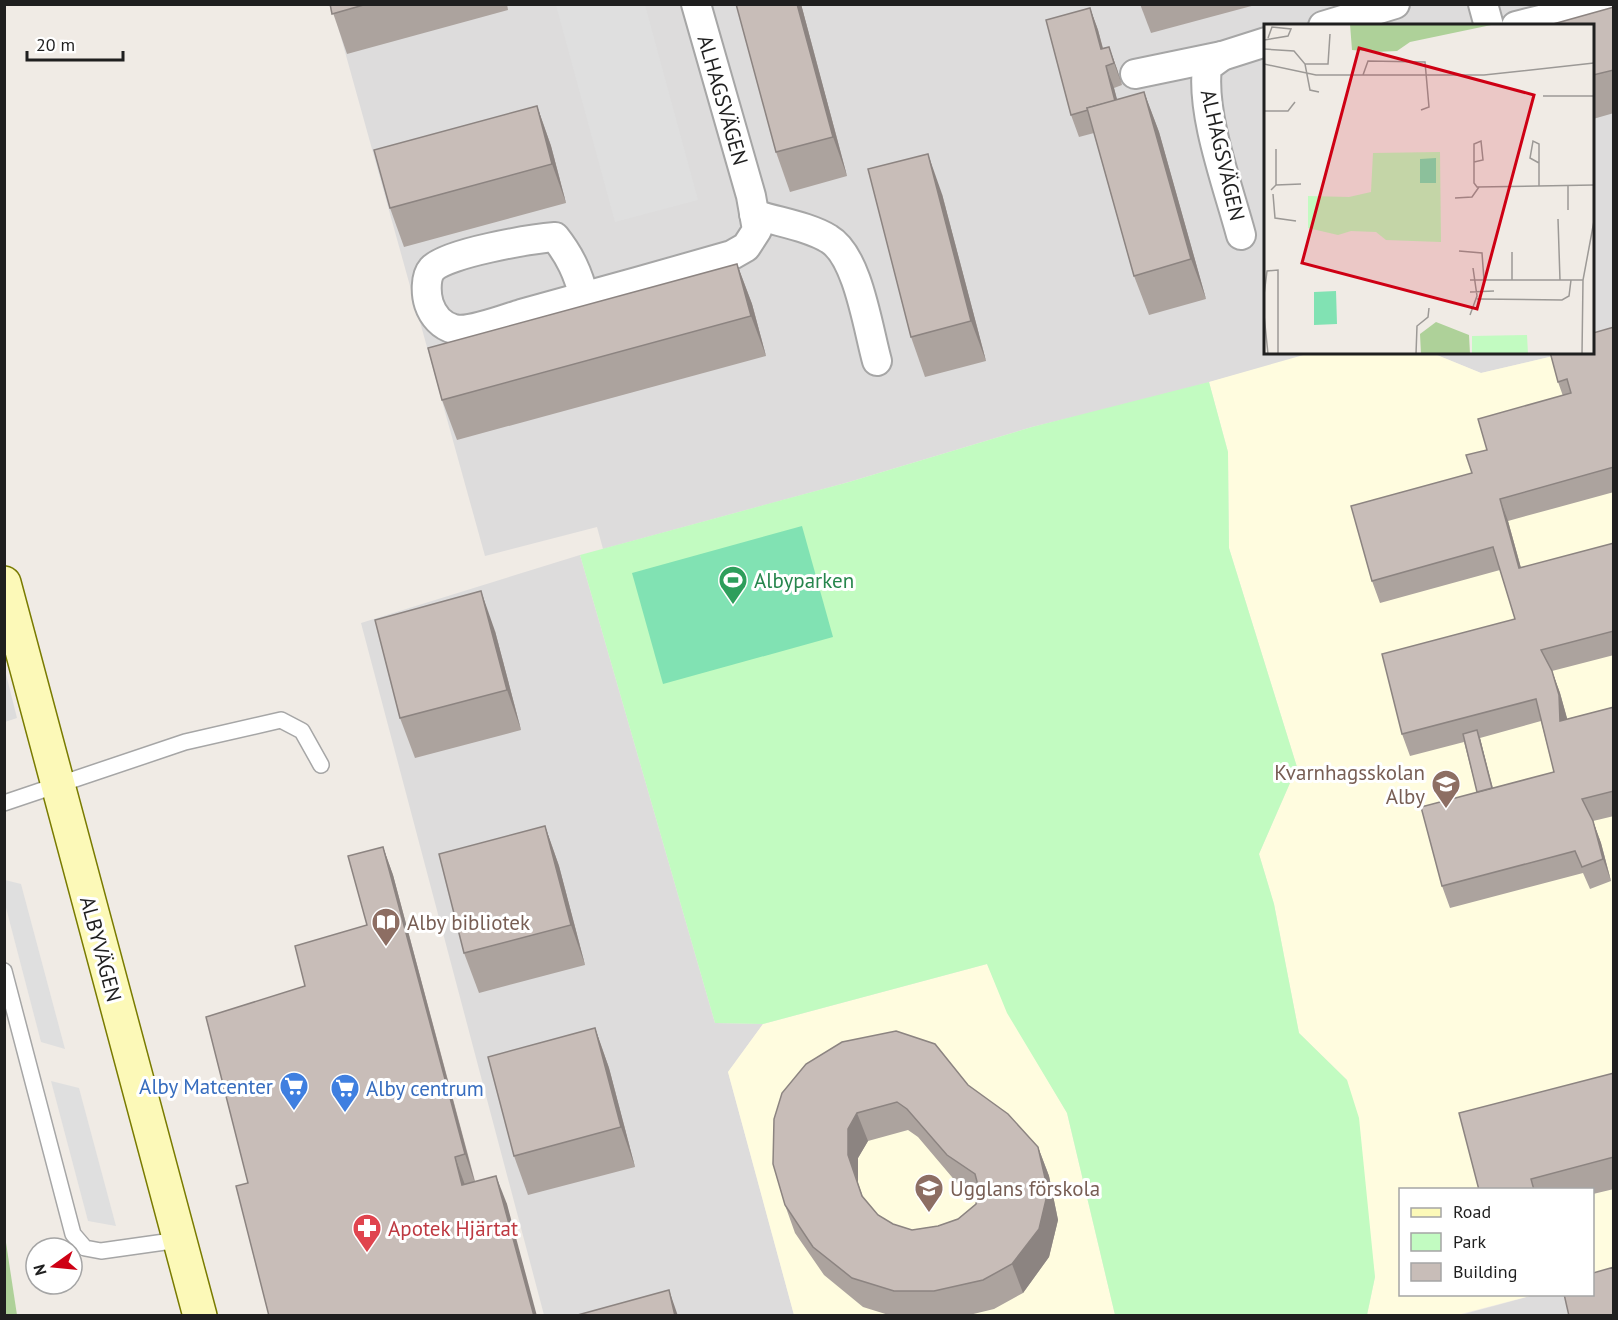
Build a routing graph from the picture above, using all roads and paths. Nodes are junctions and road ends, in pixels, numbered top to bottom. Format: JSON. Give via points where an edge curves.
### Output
{"nodes":[{"id":1,"x":696,"y":4,"type":"edge"},
{"id":2,"x":1397,"y":4,"type":"edge"},
{"id":3,"x":1483,"y":4,"type":"edge"},
{"id":4,"x":1546,"y":12,"type":"edge"},
{"id":5,"x":1614,"y":17,"type":"edge"},
{"id":6,"x":1575,"y":22,"type":"edge"},
{"id":7,"x":1330,"y":24,"type":"edge"},
{"id":8,"x":1403,"y":24,"type":"edge"},
{"id":9,"x":1488,"y":24,"type":"edge"},
{"id":10,"x":1520,"y":24,"type":"edge"},
{"id":11,"x":1264,"y":43,"type":"edge"},
{"id":12,"x":1222,"y":56,"type":"junction"},
{"id":13,"x":1135,"y":74,"type":"dead end"},
{"id":14,"x":753,"y":205,"type":"junction"},
{"id":15,"x":1241,"y":235,"type":"dead end"},
{"id":16,"x":584,"y":297,"type":"junction"},
{"id":17,"x":877,"y":361,"type":"dead end"},
{"id":18,"x":4,"y":583,"type":"edge"},
{"id":19,"x":321,"y":765,"type":"dead end"},
{"id":20,"x":57,"y":784,"type":"junction"},
{"id":21,"x":4,"y":803,"type":"edge"},
{"id":22,"x":4,"y":972,"type":"edge"},
{"id":23,"x":179,"y":1240,"type":"junction"},
{"id":24,"x":200,"y":1316,"type":"edge"}],
"edges":[{"from":1,"to":14,"type":"street","name":"ALHAGSVÄGEN"},
{"from":2,"to":7,"type":"street"},
{"from":2,"to":8,"type":"street"},
{"from":3,"to":9,"type":"street"},
{"from":4,"to":6,"type":"street"},
{"from":4,"to":10,"type":"street"},
{"from":5,"to":6,"type":"street"},
{"from":11,"to":12,"type":"street","name":"ALHAGSVÄGEN"},
{"from":12,"to":13,"type":"street"},
{"from":12,"to":15,"type":"street","name":"ALHAGSVÄGEN","via":[[1207,66],[1205,85]]},
{"from":14,"to":16,"type":"street","via":[[757,230],[746,247],[732,255]]},
{"from":14,"to":17,"type":"street","via":[[838,245],[854,276]]},
{"from":16,"to":16,"type":"street","via":[[455,330],[439,322],[426,287],[430,270],[443,261],[531,239],[555,237],[578,272]]},
{"from":18,"to":20,"type":"street","name":"ALBYVÄGEN"},
{"from":19,"to":20,"type":"lane","via":[[302,731],[281,720],[185,742]]},
{"from":20,"to":21,"type":"lane"},
{"from":20,"to":23,"type":"street","name":"ALBYVÄGEN"},
{"from":22,"to":23,"type":"lane","via":[[73,1234],[85,1248],[101,1251]]},
{"from":23,"to":24,"type":"street","name":"ALBYVÄGEN"}]}
